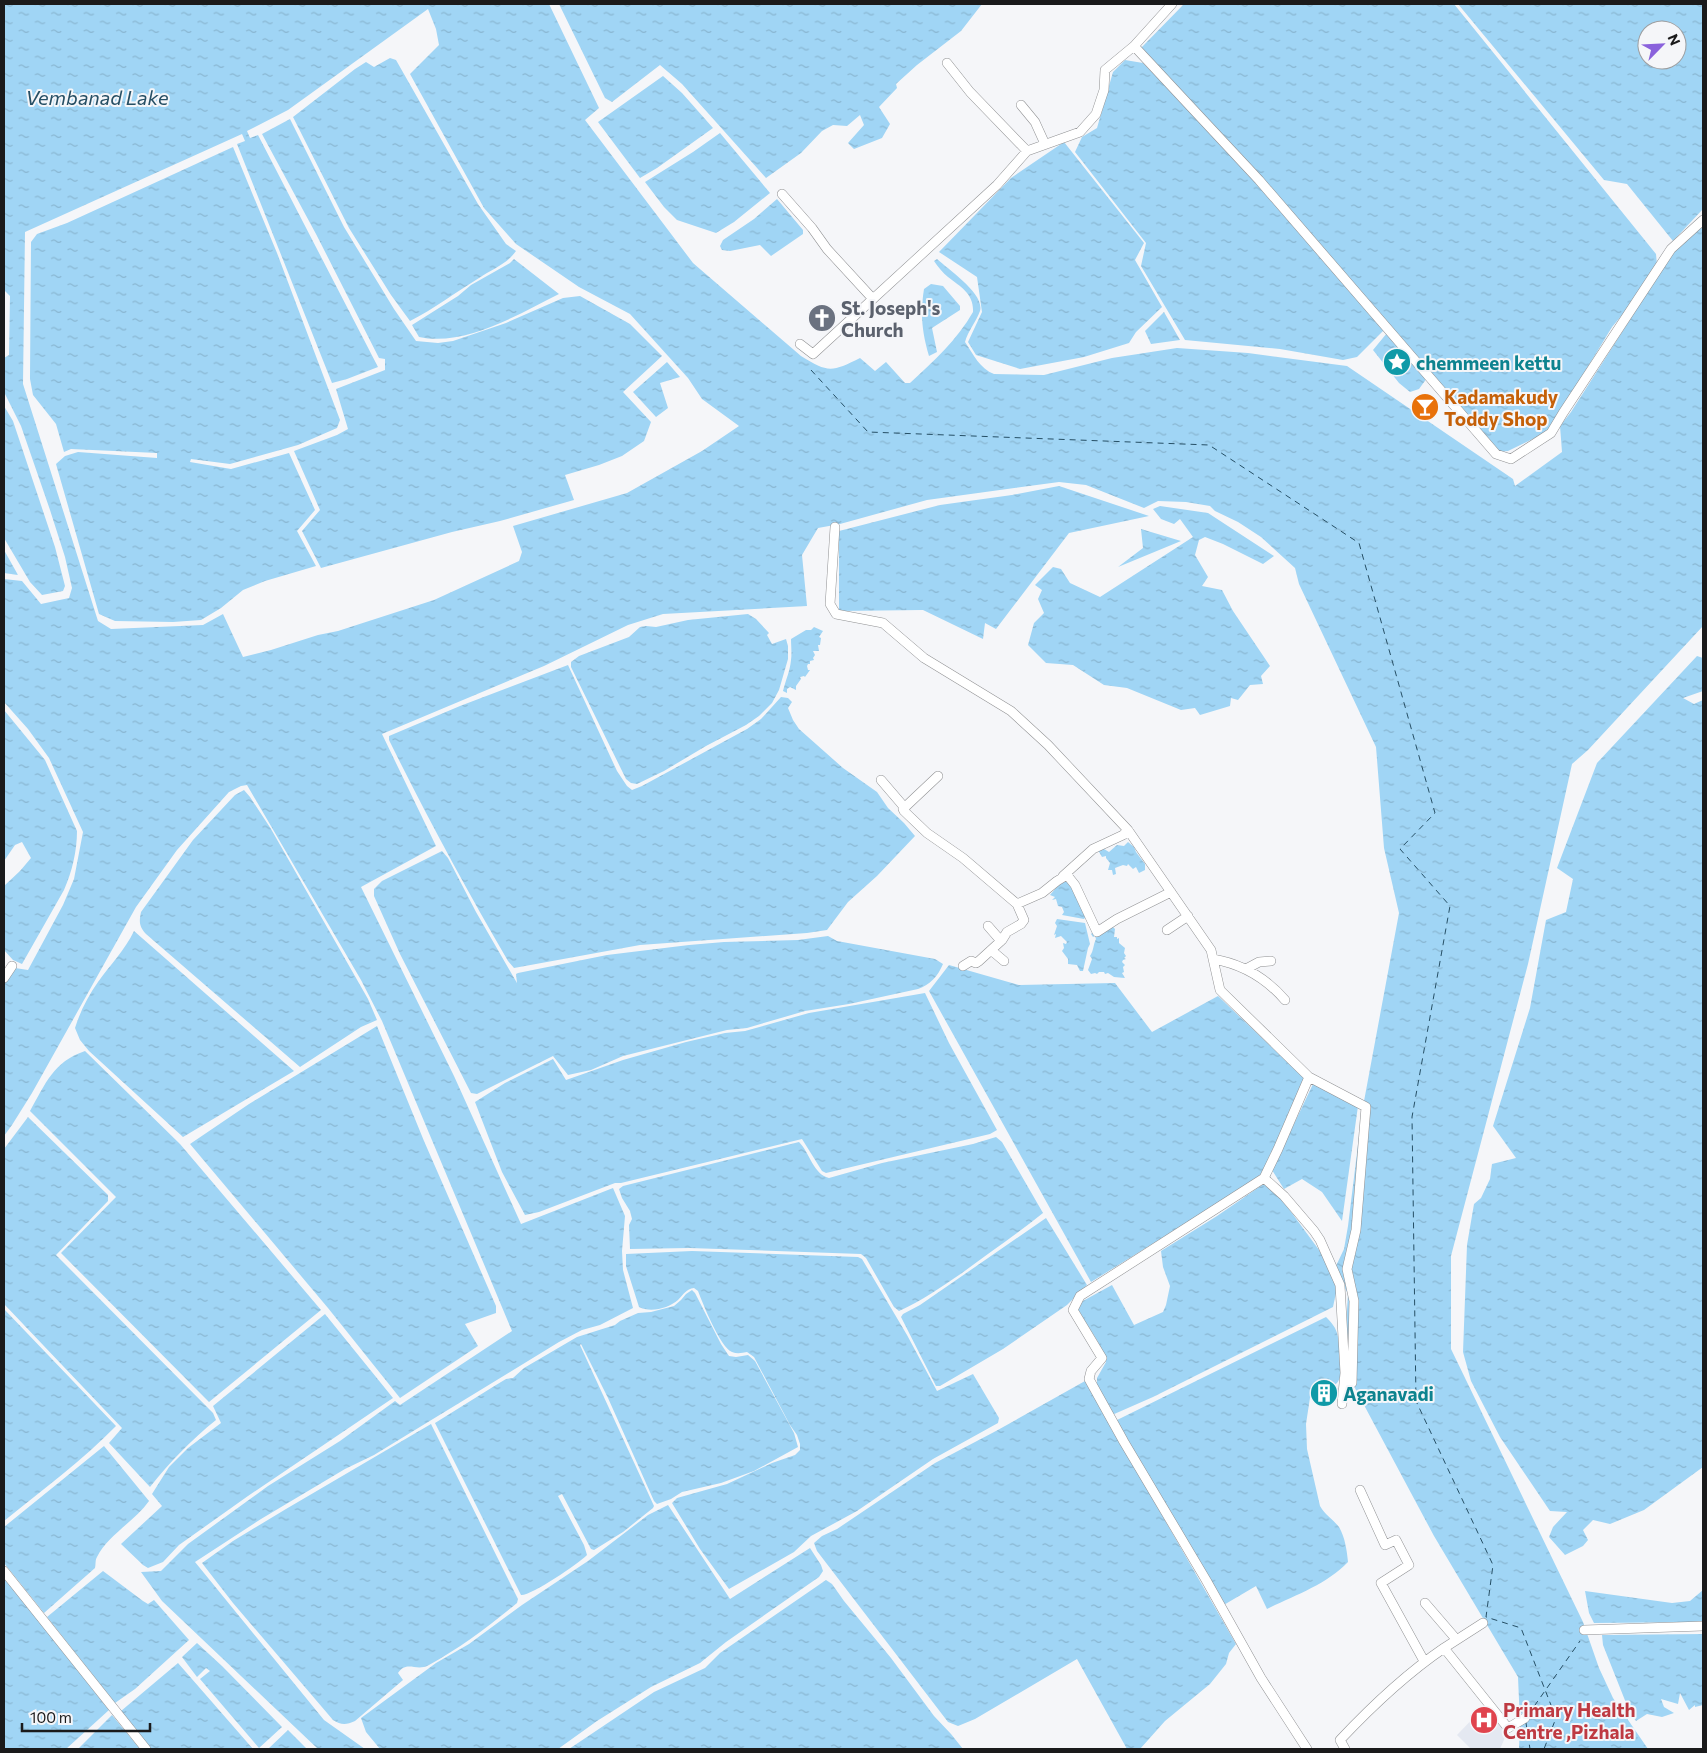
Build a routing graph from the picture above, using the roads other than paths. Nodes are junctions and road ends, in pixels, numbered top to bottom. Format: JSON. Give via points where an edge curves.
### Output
{"nodes":[{"id":1,"x":1172,"y":4,"type":"edge"},
{"id":2,"x":1134,"y":46,"type":"junction"},
{"id":3,"x":947,"y":63,"type":"dead end"},
{"id":4,"x":965,"y":93,"type":"dead end"},
{"id":5,"x":1021,"y":105,"type":"dead end"},
{"id":6,"x":1045,"y":144,"type":"junction"},
{"id":7,"x":1025,"y":153,"type":"junction"},
{"id":8,"x":782,"y":194,"type":"dead end"},
{"id":9,"x":1703,"y":220,"type":"edge"},
{"id":10,"x":873,"y":298,"type":"junction"},
{"id":11,"x":800,"y":344,"type":"dead end"},
{"id":12,"x":835,"y":527,"type":"dead end"},
{"id":13,"x":938,"y":776,"type":"dead end"},
{"id":14,"x":881,"y":780,"type":"dead end"},
{"id":15,"x":906,"y":808,"type":"junction"},
{"id":16,"x":1128,"y":830,"type":"junction"},
{"id":17,"x":1063,"y":876,"type":"junction"},
{"id":18,"x":1171,"y":892,"type":"junction"},
{"id":19,"x":1017,"y":904,"type":"junction"},
{"id":20,"x":1188,"y":916,"type":"junction"},
{"id":21,"x":988,"y":926,"type":"dead end"},
{"id":22,"x":1167,"y":930,"type":"dead end"},
{"id":23,"x":1001,"y":941,"type":"junction"},
{"id":24,"x":991,"y":950,"type":"junction"},
{"id":25,"x":1213,"y":959,"type":"junction"},
{"id":26,"x":1004,"y":961,"type":"dead end"},
{"id":27,"x":1271,"y":961,"type":"dead end"},
{"id":28,"x":12,"y":966,"type":"dead end"},
{"id":29,"x":963,"y":966,"type":"dead end"},
{"id":30,"x":1246,"y":969,"type":"junction"},
{"id":31,"x":4,"y":978,"type":"edge"},
{"id":32,"x":1285,"y":1000,"type":"dead end"},
{"id":33,"x":1309,"y":1077,"type":"junction"},
{"id":34,"x":1264,"y":1178,"type":"junction"},
{"id":35,"x":1352,"y":1383,"type":"dead end"},
{"id":36,"x":1342,"y":1404,"type":"dead end"},
{"id":37,"x":1360,"y":1490,"type":"dead end"},
{"id":38,"x":4,"y":1571,"type":"edge"},
{"id":39,"x":1425,"y":1603,"type":"dead end"},
{"id":40,"x":1483,"y":1623,"type":"dead end"},
{"id":41,"x":1703,"y":1626,"type":"edge"},
{"id":42,"x":1584,"y":1630,"type":"dead end"},
{"id":43,"x":1456,"y":1639,"type":"junction"},
{"id":44,"x":1444,"y":1648,"type":"junction"},
{"id":45,"x":1424,"y":1661,"type":"junction"},
{"id":46,"x":1525,"y":1718,"type":"dead end"},
{"id":47,"x":146,"y":1749,"type":"edge"},
{"id":48,"x":1307,"y":1749,"type":"edge"},
{"id":49,"x":1345,"y":1749,"type":"edge"}],
"edges":[{"from":1,"to":2,"type":"street"},
{"from":2,"to":6,"type":"street","via":[[1105,70],[1104,90],[1096,114],[1080,132]]},
{"from":2,"to":9,"type":"street","via":[[1259,180],[1496,454],[1511,459],[1552,433],[1671,249]]},
{"from":3,"to":7,"type":"street"},
{"from":4,"to":7,"type":"street"},
{"from":5,"to":6,"type":"street","via":[[1035,122]]},
{"from":6,"to":7,"type":"street"},
{"from":7,"to":10,"type":"street","via":[[998,185]]},
{"from":8,"to":10,"type":"street"},
{"from":10,"to":11,"type":"street","via":[[813,354]]},
{"from":12,"to":16,"type":"street","via":[[830,604],[836,614],[883,623],[924,658],[1011,711],[1048,745]]},
{"from":13,"to":15,"type":"street"},
{"from":14,"to":15,"type":"street"},
{"from":15,"to":19,"type":"street","via":[[904,811],[927,833],[963,858]]},
{"from":16,"to":17,"type":"street","via":[[1093,849]]},
{"from":16,"to":18,"type":"street"},
{"from":17,"to":18,"type":"street","via":[[1067,874],[1070,877],[1097,932]]},
{"from":17,"to":19,"type":"street","via":[[1042,893]]},
{"from":18,"to":20,"type":"street"},
{"from":19,"to":23,"type":"street","via":[[1024,920],[1007,932]]},
{"from":20,"to":22,"type":"street"},
{"from":20,"to":25,"type":"street","via":[[1211,950]]},
{"from":21,"to":23,"type":"street"},
{"from":23,"to":24,"type":"street"},
{"from":24,"to":26,"type":"street"},
{"from":24,"to":29,"type":"street","via":[[976,962]]},
{"from":25,"to":30,"type":"street"},
{"from":25,"to":33,"type":"street","via":[[1220,990]]},
{"from":27,"to":30,"type":"street","via":[[1259,962]]},
{"from":28,"to":31,"type":"street"},
{"from":30,"to":32,"type":"street","via":[[1261,977]]},
{"from":33,"to":34,"type":"street"},
{"from":33,"to":35,"type":"street","via":[[1366,1108],[1356,1230],[1347,1268],[1354,1301]]},
{"from":34,"to":36,"type":"street","via":[[1314,1231],[1340,1285],[1345,1373]]},
{"from":34,"to":48,"type":"street","via":[[1080,1296],[1073,1310],[1102,1358],[1091,1371],[1089,1379],[1261,1678]]},
{"from":37,"to":45,"type":"street","via":[[1386,1545],[1396,1540],[1409,1565],[1381,1583]]},
{"from":38,"to":47,"type":"street"},
{"from":39,"to":43,"type":"street"},
{"from":40,"to":43,"type":"street"},
{"from":41,"to":42,"type":"street"},
{"from":43,"to":44,"type":"street"},
{"from":44,"to":45,"type":"street"},
{"from":44,"to":46,"type":"street","via":[[1508,1728]]},
{"from":45,"to":49,"type":"street","via":[[1340,1740]]}]}
